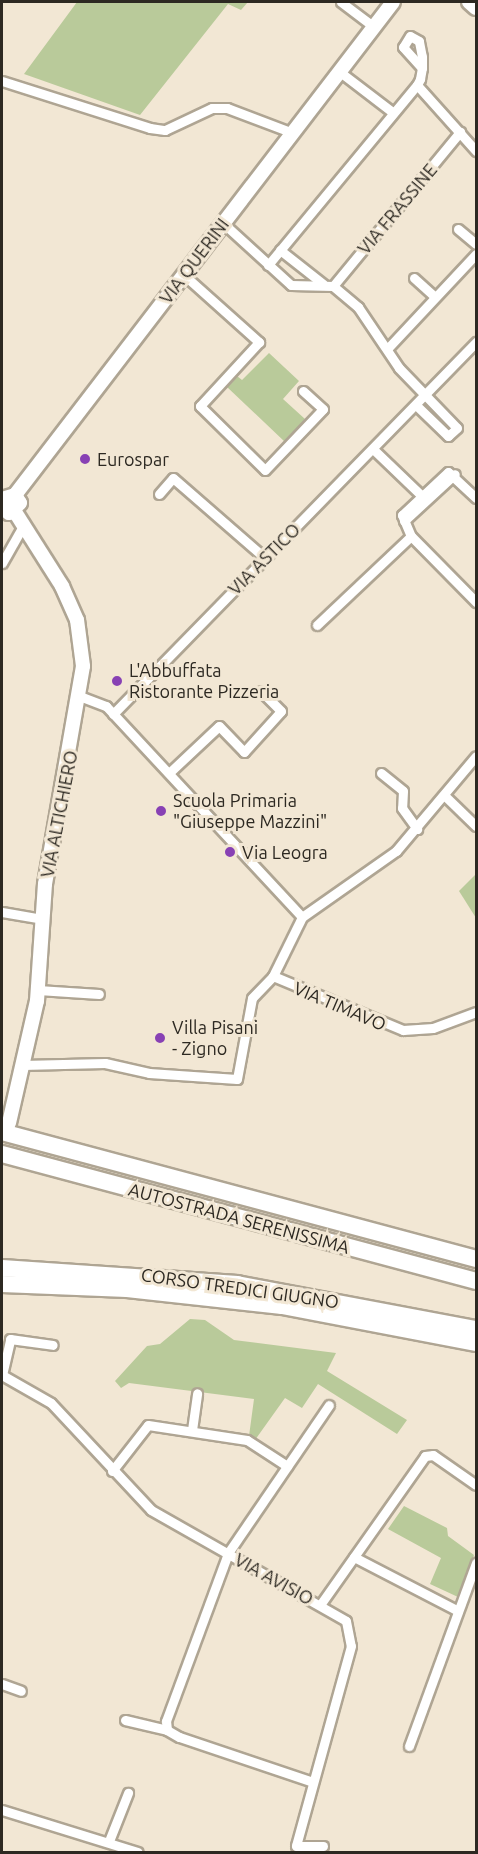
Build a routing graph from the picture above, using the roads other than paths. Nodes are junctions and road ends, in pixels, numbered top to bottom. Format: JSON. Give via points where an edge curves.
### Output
{"nodes":[{"id":1,"x":341,"y":2,"type":"edge"},
{"id":2,"x":393,"y":2,"type":"edge"},
{"id":3,"x":469,"y":2,"type":"edge"},
{"id":4,"x":477,"y":8,"type":"edge"},
{"id":5,"x":373,"y":26,"type":"junction"},
{"id":6,"x":422,"y":68,"type":"dead end"},
{"id":7,"x":340,"y":72,"type":"junction"},
{"id":8,"x":2,"y":81,"type":"edge"},
{"id":9,"x":417,"y":85,"type":"junction"},
{"id":10,"x":391,"y":111,"type":"junction"},
{"id":11,"x":460,"y":132,"type":"junction"},
{"id":12,"x":293,"y":133,"type":"junction"},
{"id":13,"x":477,"y":151,"type":"edge"},
{"id":14,"x":224,"y":223,"type":"junction"},
{"id":15,"x":458,"y":229,"type":"dead end"},
{"id":16,"x":477,"y":244,"type":"edge"},
{"id":17,"x":280,"y":250,"type":"junction"},
{"id":18,"x":477,"y":254,"type":"edge"},
{"id":19,"x":268,"y":265,"type":"junction"},
{"id":20,"x":184,"y":275,"type":"junction"},
{"id":21,"x":414,"y":278,"type":"dead end"},
{"id":22,"x":328,"y":285,"type":"junction"},
{"id":23,"x":435,"y":297,"type":"junction"},
{"id":24,"x":477,"y":342,"type":"edge"},
{"id":25,"x":387,"y":349,"type":"junction"},
{"id":26,"x":303,"y":391,"type":"dead end"},
{"id":27,"x":428,"y":394,"type":"junction"},
{"id":28,"x":416,"y":405,"type":"junction"},
{"id":29,"x":373,"y":449,"type":"junction"},
{"id":30,"x":455,"y":474,"type":"junction"},
{"id":31,"x":159,"y":494,"type":"dead end"},
{"id":32,"x":421,"y":495,"type":"junction"},
{"id":33,"x":8,"y":497,"type":"edge"},
{"id":34,"x":477,"y":498,"type":"edge"},
{"id":35,"x":2,"y":507,"type":"edge"},
{"id":36,"x":15,"y":512,"type":"junction"},
{"id":37,"x":404,"y":522,"type":"junction"},
{"id":38,"x":23,"y":526,"type":"junction"},
{"id":39,"x":411,"y":536,"type":"junction"},
{"id":40,"x":265,"y":558,"type":"junction"},
{"id":41,"x":2,"y":563,"type":"edge"},
{"id":42,"x":477,"y":602,"type":"edge"},
{"id":43,"x":317,"y":625,"type":"dead end"},
{"id":44,"x":261,"y":691,"type":"dead end"},
{"id":45,"x":82,"y":697,"type":"junction"},
{"id":46,"x":113,"y":714,"type":"junction"},
{"id":47,"x":477,"y":756,"type":"edge"},
{"id":48,"x":170,"y":772,"type":"junction"},
{"id":49,"x":381,"y":773,"type":"dead end"},
{"id":50,"x":445,"y":796,"type":"junction"},
{"id":51,"x":477,"y":826,"type":"edge"},
{"id":52,"x":417,"y":829,"type":"junction"},
{"id":53,"x":2,"y":912,"type":"edge"},
{"id":54,"x":299,"y":916,"type":"junction"},
{"id":55,"x":43,"y":919,"type":"junction"},
{"id":56,"x":273,"y":976,"type":"junction"},
{"id":57,"x":38,"y":990,"type":"junction"},
{"id":58,"x":99,"y":994,"type":"dead end"},
{"id":59,"x":477,"y":1012,"type":"edge"},
{"id":60,"x":22,"y":1065,"type":"junction"},
{"id":61,"x":7,"y":1123,"type":"edge"},
{"id":62,"x":2,"y":1154,"type":"edge"},
{"id":63,"x":477,"y":1259,"type":"edge"},
{"id":64,"x":2,"y":1268,"type":"edge"},
{"id":65,"x":477,"y":1281,"type":"edge"},
{"id":66,"x":2,"y":1284,"type":"edge"},
{"id":67,"x":236,"y":1292,"type":"junction"},
{"id":68,"x":477,"y":1329,"type":"edge"},
{"id":69,"x":477,"y":1342,"type":"edge"},
{"id":70,"x":53,"y":1345,"type":"dead end"},
{"id":71,"x":2,"y":1375,"type":"edge"},
{"id":72,"x":197,"y":1393,"type":"dead end"},
{"id":73,"x":329,"y":1405,"type":"dead end"},
{"id":74,"x":192,"y":1430,"type":"junction"},
{"id":75,"x":287,"y":1466,"type":"junction"},
{"id":76,"x":112,"y":1471,"type":"junction"},
{"id":77,"x":477,"y":1485,"type":"edge"},
{"id":78,"x":228,"y":1553,"type":"junction"},
{"id":79,"x":354,"y":1557,"type":"junction"},
{"id":80,"x":477,"y":1563,"type":"edge"},
{"id":81,"x":320,"y":1605,"type":"junction"},
{"id":82,"x":458,"y":1611,"type":"junction"},
{"id":83,"x":2,"y":1684,"type":"edge"},
{"id":84,"x":21,"y":1691,"type":"dead end"},
{"id":85,"x":125,"y":1720,"type":"dead end"},
{"id":86,"x":167,"y":1730,"type":"junction"},
{"id":87,"x":409,"y":1746,"type":"dead end"},
{"id":88,"x":313,"y":1782,"type":"junction"},
{"id":89,"x":128,"y":1793,"type":"dead end"},
{"id":90,"x":2,"y":1810,"type":"edge"},
{"id":91,"x":108,"y":1841,"type":"junction"},
{"id":92,"x":323,"y":1846,"type":"dead end"},
{"id":93,"x":138,"y":1852,"type":"edge"}],
"edges":[{"from":1,"to":5,"type":"street"},
{"from":2,"to":5,"type":"street","name":"VIA QUERINI"},
{"from":3,"to":4,"type":"street"},
{"from":5,"to":7,"type":"street","name":"VIA QUERINI"},
{"from":6,"to":9,"type":"street"},
{"from":7,"to":10,"type":"street"},
{"from":7,"to":12,"type":"street","name":"VIA QUERINI"},
{"from":8,"to":12,"type":"street","via":[[150,128],[165,130],[212,108],[227,108]]},
{"from":9,"to":10,"type":"street"},
{"from":9,"to":11,"type":"street"},
{"from":10,"to":17,"type":"street"},
{"from":11,"to":13,"type":"street"},
{"from":11,"to":22,"type":"street","name":"VIA FRASSINE"},
{"from":12,"to":14,"type":"street","name":"VIA QUERINI"},
{"from":14,"to":19,"type":"street"},
{"from":14,"to":20,"type":"street","name":"VIA QUERINI"},
{"from":15,"to":16,"type":"street"},
{"from":17,"to":19,"type":"street"},
{"from":17,"to":22,"type":"street"},
{"from":18,"to":23,"type":"street"},
{"from":19,"to":22,"type":"street","via":[[302,290]]},
{"from":20,"to":26,"type":"street","via":[[259,342],[200,406],[265,470],[323,409]]},
{"from":20,"to":33,"type":"street","name":"VIA QUERINI"},
{"from":21,"to":23,"type":"street"},
{"from":22,"to":25,"type":"street","via":[[358,307]]},
{"from":23,"to":25,"type":"street"},
{"from":24,"to":27,"type":"street","name":"VIA ASTICO"},
{"from":25,"to":27,"type":"street"},
{"from":27,"to":28,"type":"street","name":"VIA ASTICO"},
{"from":27,"to":28,"type":"street","via":[[456,425],[453,434],[442,433]]},
{"from":28,"to":29,"type":"street","name":"VIA ASTICO"},
{"from":29,"to":32,"type":"street"},
{"from":29,"to":40,"type":"street","name":"VIA ASTICO"},
{"from":30,"to":32,"type":"street","via":[[448,472]]},
{"from":30,"to":34,"type":"street"},
{"from":30,"to":37,"type":"street"},
{"from":31,"to":40,"type":"street","via":[[173,478]]},
{"from":32,"to":37,"type":"street","via":[[402,515]]},
{"from":33,"to":36,"type":"street","name":"VIA ALTICHIERO","via":[[20,503]]},
{"from":35,"to":36,"type":"street"},
{"from":36,"to":38,"type":"street","name":"VIA ALTICHIERO"},
{"from":37,"to":39,"type":"street"},
{"from":38,"to":41,"type":"street"},
{"from":38,"to":45,"type":"street","name":"VIA ALTICHIERO","via":[[62,586],[76,620]]},
{"from":39,"to":42,"type":"street"},
{"from":39,"to":43,"type":"street"},
{"from":40,"to":46,"type":"street","name":"VIA ASTICO"},
{"from":44,"to":48,"type":"street","via":[[281,711],[244,752],[219,726]]},
{"from":45,"to":46,"type":"street","via":[[99,701]]},
{"from":45,"to":55,"type":"street","name":"VIA ALTICHIERO","via":[[54,825]]},
{"from":46,"to":48,"type":"street"},
{"from":47,"to":50,"type":"street"},
{"from":48,"to":54,"type":"street"},
{"from":49,"to":52,"type":"street","via":[[403,791],[402,808]]},
{"from":50,"to":51,"type":"street"},
{"from":50,"to":52,"type":"street"},
{"from":52,"to":54,"type":"street","via":[[366,874]]},
{"from":53,"to":55,"type":"street"},
{"from":54,"to":56,"type":"street"},
{"from":55,"to":57,"type":"street","name":"VIA ALTICHIERO"},
{"from":56,"to":59,"type":"street","name":"VIA TIMAVO","via":[[403,1030],[432,1028]]},
{"from":56,"to":60,"type":"street","via":[[252,999],[241,1070],[230,1082],[105,1063]]},
{"from":57,"to":58,"type":"street"},
{"from":57,"to":60,"type":"street","name":"VIA ALTICHIERO"},
{"from":60,"to":61,"type":"street","name":"VIA ALTICHIERO"},
{"from":61,"to":63,"type":"highway","name":"AUTOSTRADA SERENISSIMA"},
{"from":62,"to":65,"type":"highway","name":"AUTOSTRADA SERENISSIMA"},
{"from":64,"to":67,"type":"highway","name":"CORSO TREDICI GIUGNO"},
{"from":66,"to":67,"type":"highway","name":"CORSO TREDICI GIUGNO"},
{"from":67,"to":68,"type":"highway","name":"CORSO TREDICI GIUGNO"},
{"from":67,"to":69,"type":"highway","name":"CORSO TREDICI GIUGNO"},
{"from":70,"to":71,"type":"street","name":"VIA AVISIO","via":[[10,1339]]},
{"from":71,"to":76,"type":"street","name":"VIA AVISIO","via":[[51,1403]]},
{"from":72,"to":74,"type":"street"},
{"from":73,"to":75,"type":"street"},
{"from":74,"to":75,"type":"street","via":[[247,1440]]},
{"from":74,"to":76,"type":"street","via":[[143,1427]]},
{"from":75,"to":78,"type":"street"},
{"from":76,"to":78,"type":"street","name":"VIA AVISIO","via":[[151,1510]]},
{"from":77,"to":79,"type":"street","via":[[433,1455],[425,1456]]},
{"from":78,"to":81,"type":"street","name":"VIA AVISIO"},
{"from":78,"to":86,"type":"street","via":[[166,1721]]},
{"from":79,"to":81,"type":"street"},
{"from":79,"to":82,"type":"street"},
{"from":80,"to":82,"type":"street"},
{"from":81,"to":88,"type":"street","name":"VIA AVISIO","via":[[346,1621],[351,1646]]},
{"from":82,"to":87,"type":"street"},
{"from":83,"to":84,"type":"street"},
{"from":85,"to":86,"type":"street"},
{"from":86,"to":88,"type":"street","via":[[241,1762]]},
{"from":88,"to":92,"type":"street","name":"VIA AVISIO","via":[[296,1846]]},
{"from":89,"to":91,"type":"street"},
{"from":90,"to":91,"type":"street"},
{"from":91,"to":93,"type":"street"}]}
